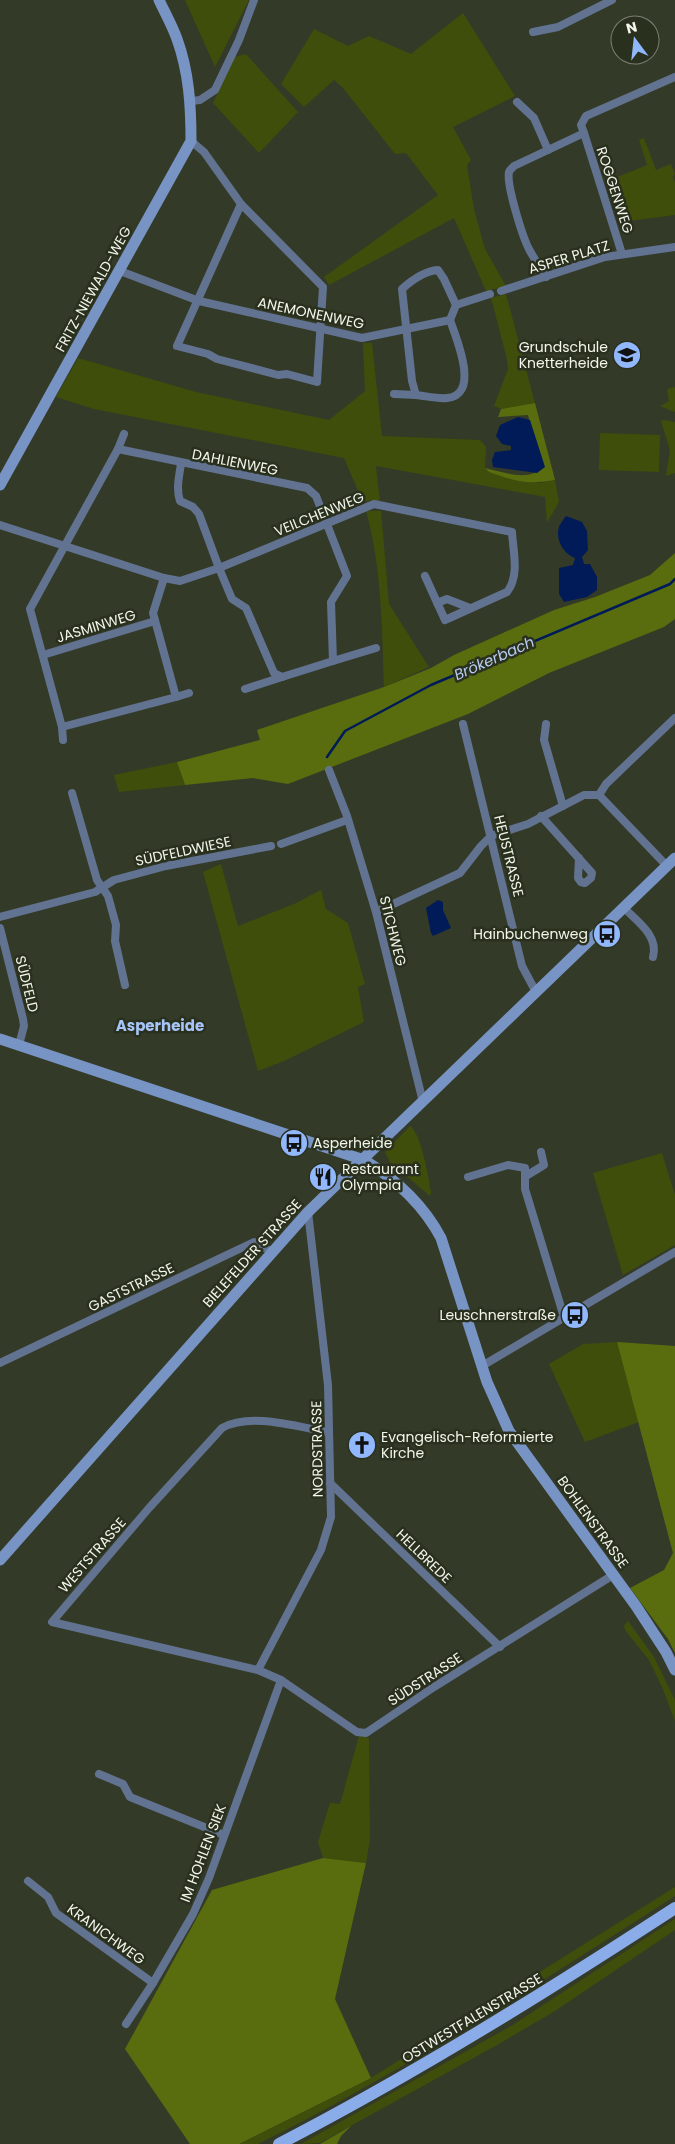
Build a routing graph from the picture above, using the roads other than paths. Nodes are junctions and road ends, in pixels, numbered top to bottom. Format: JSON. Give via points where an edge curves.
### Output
{"nodes":[{"id":1,"x":159,"y":0,"type":"edge"},
{"id":2,"x":254,"y":0,"type":"edge"},
{"id":3,"x":612,"y":0,"type":"edge"},
{"id":4,"x":533,"y":32,"type":"dead end"},
{"id":5,"x":675,"y":77,"type":"edge"},
{"id":6,"x":191,"y":101,"type":"junction"},
{"id":7,"x":517,"y":102,"type":"dead end"},
{"id":8,"x":584,"y":134,"type":"junction"},
{"id":9,"x":192,"y":142,"type":"junction"},
{"id":10,"x":548,"y":150,"type":"junction"},
{"id":11,"x":241,"y":204,"type":"junction"},
{"id":12,"x":675,"y":247,"type":"edge"},
{"id":13,"x":622,"y":254,"type":"junction"},
{"id":14,"x":120,"y":271,"type":"junction"},
{"id":15,"x":546,"y":277,"type":"junction"},
{"id":16,"x":501,"y":291,"type":"dead end"},
{"id":17,"x":490,"y":294,"type":"dead end"},
{"id":18,"x":199,"y":301,"type":"junction"},
{"id":19,"x":456,"y":305,"type":"junction"},
{"id":20,"x":450,"y":320,"type":"junction"},
{"id":21,"x":321,"y":328,"type":"junction"},
{"id":22,"x":406,"y":328,"type":"junction"},
{"id":23,"x":394,"y":394,"type":"dead end"},
{"id":24,"x":416,"y":395,"type":"junction"},
{"id":25,"x":124,"y":434,"type":"dead end"},
{"id":26,"x":118,"y":449,"type":"junction"},
{"id":27,"x":181,"y":464,"type":"junction"},
{"id":28,"x":0,"y":485,"type":"edge"},
{"id":29,"x":328,"y":524,"type":"junction"},
{"id":30,"x":0,"y":525,"type":"edge"},
{"id":31,"x":64,"y":546,"type":"junction"},
{"id":32,"x":218,"y":568,"type":"junction"},
{"id":33,"x":425,"y":576,"type":"dead end"},
{"id":34,"x":164,"y":578,"type":"junction"},
{"id":35,"x":437,"y":603,"type":"junction"},
{"id":36,"x":470,"y":608,"type":"junction"},
{"id":37,"x":155,"y":621,"type":"junction"},
{"id":38,"x":376,"y":648,"type":"dead end"},
{"id":39,"x":43,"y":655,"type":"junction"},
{"id":40,"x":333,"y":661,"type":"junction"},
{"id":41,"x":282,"y":677,"type":"junction"},
{"id":42,"x":246,"y":689,"type":"dead end"},
{"id":43,"x":189,"y":693,"type":"dead end"},
{"id":44,"x":176,"y":697,"type":"junction"},
{"id":45,"x":675,"y":718,"type":"edge"},
{"id":46,"x":464,"y":724,"type":"dead end"},
{"id":47,"x":546,"y":724,"type":"dead end"},
{"id":48,"x":62,"y":727,"type":"junction"},
{"id":49,"x":63,"y":740,"type":"dead end"},
{"id":50,"x":329,"y":770,"type":"dead end"},
{"id":51,"x":72,"y":793,"type":"dead end"},
{"id":52,"x":598,"y":795,"type":"junction"},
{"id":53,"x":563,"y":806,"type":"junction"},
{"id":54,"x":541,"y":816,"type":"junction"},
{"id":55,"x":347,"y":820,"type":"junction"},
{"id":56,"x":491,"y":836,"type":"junction"},
{"id":57,"x":281,"y":844,"type":"dead end"},
{"id":58,"x":271,"y":846,"type":"dead end"},
{"id":59,"x":579,"y":858,"type":"dead end"},
{"id":60,"x":671,"y":862,"type":"edge"},
{"id":61,"x":104,"y":888,"type":"junction"},
{"id":62,"x":624,"y":908,"type":"junction"},
{"id":63,"x":376,"y":912,"type":"junction"},
{"id":64,"x":0,"y":917,"type":"edge"},
{"id":65,"x":0,"y":928,"type":"edge"},
{"id":66,"x":653,"y":957,"type":"dead end"},
{"id":67,"x":125,"y":985,"type":"dead end"},
{"id":68,"x":536,"y":992,"type":"junction"},
{"id":69,"x":0,"y":1039,"type":"edge"},
{"id":70,"x":19,"y":1045,"type":"junction"},
{"id":71,"x":423,"y":1102,"type":"junction"},
{"id":72,"x":541,"y":1152,"type":"dead end"},
{"id":73,"x":364,"y":1160,"type":"junction"},
{"id":74,"x":525,"y":1172,"type":"junction"},
{"id":75,"x":468,"y":1177,"type":"dead end"},
{"id":76,"x":308,"y":1212,"type":"junction"},
{"id":77,"x":272,"y":1252,"type":"junction"},
{"id":78,"x":675,"y":1252,"type":"edge"},
{"id":79,"x":564,"y":1316,"type":"junction"},
{"id":80,"x":0,"y":1363,"type":"edge"},
{"id":81,"x":482,"y":1366,"type":"junction"},
{"id":82,"x":328,"y":1432,"type":"junction"},
{"id":83,"x":330,"y":1484,"type":"junction"},
{"id":84,"x":0,"y":1560,"type":"edge"},
{"id":85,"x":610,"y":1577,"type":"junction"},
{"id":86,"x":500,"y":1647,"type":"junction"},
{"id":87,"x":258,"y":1670,"type":"junction"},
{"id":88,"x":675,"y":1670,"type":"edge"},
{"id":89,"x":281,"y":1680,"type":"junction"},
{"id":90,"x":99,"y":1774,"type":"dead end"},
{"id":91,"x":224,"y":1835,"type":"junction"},
{"id":92,"x":28,"y":1881,"type":"dead end"},
{"id":93,"x":675,"y":1908,"type":"edge"},
{"id":94,"x":153,"y":1983,"type":"junction"},
{"id":95,"x":126,"y":2024,"type":"dead end"},
{"id":96,"x":279,"y":2144,"type":"edge"}],
"edges":[{"from":1,"to":6,"type":"street","via":[[177,38]]},
{"from":2,"to":6,"type":"street","via":[[215,90],[200,100]]},
{"from":3,"to":4,"type":"street","via":[[558,27]]},
{"from":5,"to":8,"type":"street","via":[[586,116],[581,125]]},
{"from":6,"to":9,"type":"street"},
{"from":7,"to":10,"type":"street","via":[[534,118]]},
{"from":8,"to":10,"type":"street"},
{"from":8,"to":13,"type":"street","name":"ROGGENWEG"},
{"from":9,"to":11,"type":"street","via":[[204,152]]},
{"from":9,"to":14,"type":"street","name":"FRITZ-NIEWALD-WEG"},
{"from":10,"to":15,"type":"street","via":[[509,171],[512,198],[524,236]]},
{"from":11,"to":18,"type":"street"},
{"from":11,"to":21,"type":"street","via":[[323,287]]},
{"from":12,"to":13,"type":"street","name":"ASPER PLATZ"},
{"from":13,"to":15,"type":"street","name":"ASPER PLATZ"},
{"from":14,"to":18,"type":"street","name":"ANEMONENWEG"},
{"from":14,"to":28,"type":"street","name":"FRITZ-NIEWALD-WEG"},
{"from":15,"to":16,"type":"street","name":"ASPER PLATZ"},
{"from":17,"to":19,"type":"street"},
{"from":18,"to":21,"type":"street","name":"ANEMONENWEG"},
{"from":18,"to":21,"type":"street","via":[[177,346],[278,375],[287,374],[317,382]]},
{"from":19,"to":20,"type":"street"},
{"from":19,"to":22,"type":"street","via":[[438,270],[411,280],[402,289]]},
{"from":20,"to":22,"type":"street","name":"ANEMONENWEG"},
{"from":20,"to":24,"type":"street","via":[[463,361],[466,377],[463,386],[457,395],[448,398]]},
{"from":21,"to":22,"type":"street","name":"ANEMONENWEG","via":[[362,338]]},
{"from":22,"to":24,"type":"street"},
{"from":23,"to":24,"type":"street"},
{"from":25,"to":26,"type":"street"},
{"from":26,"to":27,"type":"street","name":"DAHLIENWEG"},
{"from":26,"to":31,"type":"street"},
{"from":27,"to":29,"type":"street","name":"DAHLIENWEG","via":[[307,488],[316,496]]},
{"from":27,"to":32,"type":"street","via":[[180,502],[193,507],[199,514]]},
{"from":29,"to":32,"type":"street","name":"VEILCHENWEG"},
{"from":29,"to":36,"type":"street","name":"VEILCHENWEG","via":[[374,504],[512,532],[515,575],[512,585],[507,592]]},
{"from":29,"to":40,"type":"street","name":"DAHLIENWEG","via":[[347,576],[331,602]]},
{"from":30,"to":31,"type":"street","name":"VEILCHENWEG"},
{"from":31,"to":34,"type":"street","name":"VEILCHENWEG"},
{"from":31,"to":39,"type":"street","via":[[30,609]]},
{"from":32,"to":34,"type":"street","name":"VEILCHENWEG","via":[[180,581]]},
{"from":32,"to":41,"type":"street","via":[[232,599],[246,608],[274,673]]},
{"from":33,"to":35,"type":"street","name":"VEILCHENWEG"},
{"from":34,"to":37,"type":"street","via":[[153,613]]},
{"from":35,"to":36,"type":"street","via":[[448,599]]},
{"from":35,"to":36,"type":"street","name":"VEILCHENWEG","via":[[445,620]]},
{"from":37,"to":39,"type":"street","name":"JASMINWEG"},
{"from":37,"to":44,"type":"street"},
{"from":38,"to":40,"type":"street"},
{"from":39,"to":48,"type":"street"},
{"from":40,"to":41,"type":"street"},
{"from":41,"to":42,"type":"street"},
{"from":43,"to":44,"type":"street"},
{"from":44,"to":48,"type":"street"},
{"from":45,"to":52,"type":"street"},
{"from":46,"to":56,"type":"street","name":"HEUSTRASSE"},
{"from":47,"to":53,"type":"street","via":[[544,740]]},
{"from":48,"to":49,"type":"street"},
{"from":50,"to":55,"type":"street","name":"STICHWEG"},
{"from":51,"to":61,"type":"street","via":[[97,880]]},
{"from":52,"to":53,"type":"street","via":[[584,795]]},
{"from":52,"to":60,"type":"street"},
{"from":53,"to":54,"type":"street"},
{"from":54,"to":56,"type":"street","via":[[528,824]]},
{"from":54,"to":59,"type":"street"},
{"from":55,"to":57,"type":"street"},
{"from":55,"to":63,"type":"street","name":"STICHWEG"},
{"from":56,"to":63,"type":"street","via":[[460,873]]},
{"from":56,"to":68,"type":"street","name":"HEUSTRASSE","via":[[522,966]]},
{"from":58,"to":61,"type":"street","name":"SÜDFELDWIESE","via":[[166,866],[114,880]]},
{"from":60,"to":62,"type":"street","name":"BIELEFELDER STRASSE"},
{"from":61,"to":64,"type":"street","name":"SÜDFELDWIESE"},
{"from":61,"to":67,"type":"street","via":[[116,925],[115,941]]},
{"from":62,"to":66,"type":"street","via":[[653,939],[656,949]]},
{"from":62,"to":68,"type":"street","name":"BIELEFELDER STRASSE"},
{"from":63,"to":71,"type":"street","name":"STICHWEG"},
{"from":65,"to":70,"type":"street","name":"SÜDFELD","via":[[23,1019]]},
{"from":68,"to":71,"type":"street","name":"BIELEFELDER STRASSE"},
{"from":69,"to":70,"type":"street"},
{"from":70,"to":73,"type":"street"},
{"from":71,"to":73,"type":"street","name":"BIELEFELDER STRASSE"},
{"from":72,"to":74,"type":"street","via":[[544,1165]]},
{"from":73,"to":76,"type":"street","name":"BIELEFELDER STRASSE"},
{"from":73,"to":81,"type":"street","name":"BOHLENSTRASSE","via":[[414,1198],[434,1224],[450,1262]]},
{"from":74,"to":75,"type":"street","via":[[508,1165]]},
{"from":74,"to":79,"type":"street","via":[[525,1189]]},
{"from":76,"to":77,"type":"street","name":"BIELEFELDER STRASSE"},
{"from":76,"to":82,"type":"street","name":"NORDSTRASSE","via":[[328,1384]]},
{"from":77,"to":80,"type":"street","name":"GASTSTRASSE","via":[[254,1242]]},
{"from":77,"to":84,"type":"street","name":"BIELEFELDER STRASSE"},
{"from":78,"to":79,"type":"street"},
{"from":79,"to":81,"type":"street"},
{"from":81,"to":85,"type":"street","name":"BOHLENSTRASSE","via":[[510,1431]]},
{"from":82,"to":83,"type":"street","name":"NORDSTRASSE"},
{"from":82,"to":87,"type":"street","name":"WESTSTRASSE","via":[[251,1420],[231,1422],[222,1428],[148,1508],[52,1622]]},
{"from":83,"to":86,"type":"street","name":"HELLBREDE"},
{"from":83,"to":87,"type":"street","name":"NORDSTRASSE","via":[[331,1517],[321,1550]]},
{"from":85,"to":86,"type":"street","name":"SÜDSTRASSE"},
{"from":85,"to":88,"type":"street","name":"BOHLENSTRASSE","via":[[653,1630]]},
{"from":86,"to":89,"type":"street","name":"SÜDSTRASSE","via":[[366,1733],[357,1732]]},
{"from":87,"to":89,"type":"street","name":"SÜDSTRASSE"},
{"from":89,"to":91,"type":"street","name":"IM HOHLEN SIEK"},
{"from":90,"to":91,"type":"street","via":[[124,1784],[130,1797]]},
{"from":91,"to":94,"type":"street","name":"IM HOHLEN SIEK","via":[[193,1914]]},
{"from":92,"to":94,"type":"street","name":"KRANICHWEG","via":[[48,1896],[56,1913]]},
{"from":93,"to":96,"type":"main road","name":"OSTWESTFALENSTRASSE","via":[[443,2054]]},
{"from":94,"to":95,"type":"street","name":"IM HOHLEN SIEK"}]}
